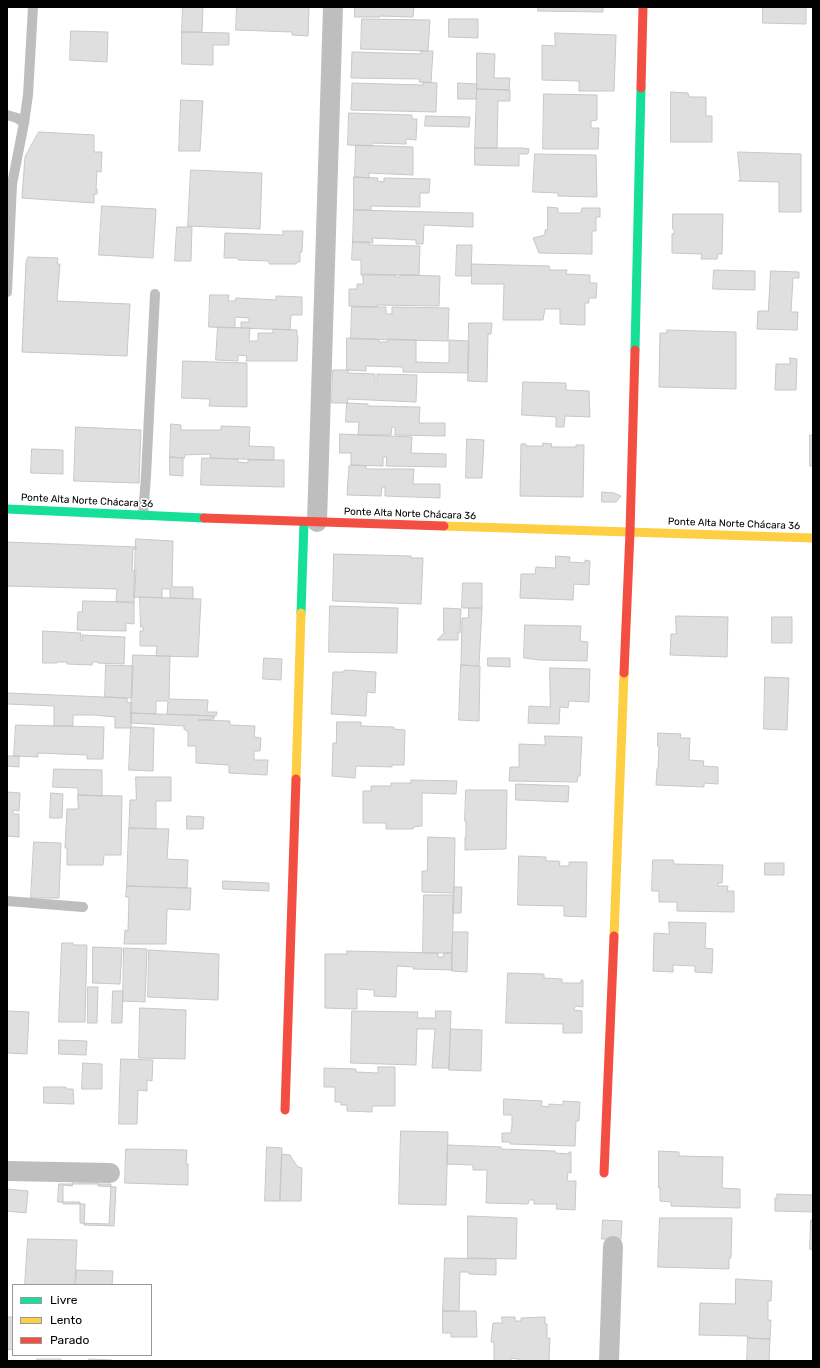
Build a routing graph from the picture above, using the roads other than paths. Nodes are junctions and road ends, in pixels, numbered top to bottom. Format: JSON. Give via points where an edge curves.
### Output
{"nodes":[{"id":1,"x":33,"y":7,"type":"edge"},
{"id":2,"x":333,"y":7,"type":"edge"},
{"id":3,"x":643,"y":7,"type":"edge"},
{"id":4,"x":7,"y":115,"type":"edge"},
{"id":5,"x":24,"y":123,"type":"junction"},
{"id":6,"x":12,"y":157,"type":"edge"},
{"id":7,"x":7,"y":292,"type":"edge"},
{"id":8,"x":155,"y":294,"type":"dead end"},
{"id":9,"x":7,"y":509,"type":"edge"},
{"id":10,"x":143,"y":515,"type":"junction"},
{"id":11,"x":310,"y":522,"type":"junction"},
{"id":12,"x":630,"y":532,"type":"junction"},
{"id":13,"x":813,"y":538,"type":"edge"},
{"id":14,"x":7,"y":901,"type":"edge"},
{"id":15,"x":83,"y":907,"type":"dead end"},
{"id":16,"x":285,"y":1110,"type":"dead end"},
{"id":17,"x":7,"y":1171,"type":"edge"},
{"id":18,"x":110,"y":1173,"type":"dead end"},
{"id":19,"x":604,"y":1173,"type":"dead end"},
{"id":20,"x":613,"y":1246,"type":"dead end"},
{"id":21,"x":609,"y":1361,"type":"edge"}],
"edges":[{"from":1,"to":5,"type":"lane"},
{"from":2,"to":11,"type":"street"},
{"from":3,"to":12,"type":"street"},
{"from":4,"to":5,"type":"lane"},
{"from":5,"to":6,"type":"lane"},
{"from":6,"to":7,"type":"lane"},
{"from":8,"to":10,"type":"lane"},
{"from":9,"to":10,"type":"street","name":"Ponte Alta Norte Chácara 36"},
{"from":10,"to":11,"type":"street","name":"Ponte Alta Norte Chácara 36"},
{"from":11,"to":12,"type":"street","name":"Ponte Alta Norte Chácara 36"},
{"from":11,"to":16,"type":"street"},
{"from":12,"to":13,"type":"street","name":"Ponte Alta Norte Chácara 36"},
{"from":12,"to":19,"type":"street"},
{"from":14,"to":15,"type":"lane"},
{"from":17,"to":18,"type":"street"},
{"from":20,"to":21,"type":"street"}]}
